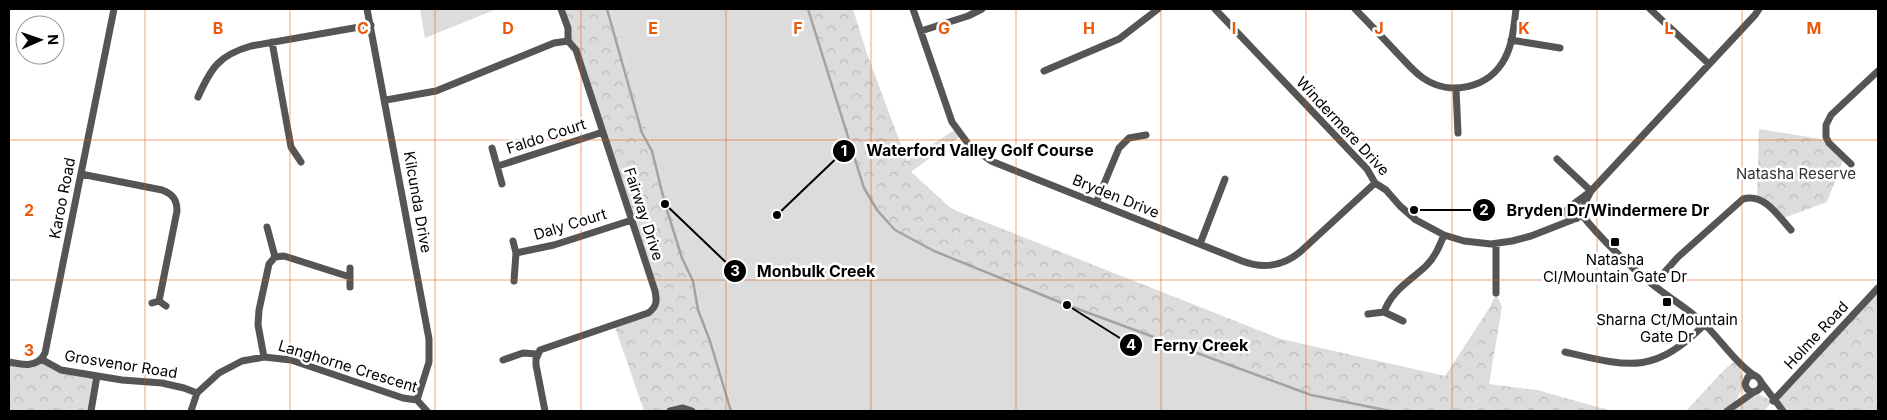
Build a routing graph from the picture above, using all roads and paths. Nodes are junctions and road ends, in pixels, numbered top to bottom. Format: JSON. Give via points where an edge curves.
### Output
{"nodes":[{"id":1,"x":114,"y":9,"type":"edge"},
{"id":2,"x":367,"y":9,"type":"edge"},
{"id":3,"x":561,"y":9,"type":"edge"},
{"id":4,"x":913,"y":9,"type":"edge"},
{"id":5,"x":982,"y":9,"type":"edge"},
{"id":6,"x":1158,"y":9,"type":"edge"},
{"id":7,"x":1215,"y":9,"type":"edge"},
{"id":8,"x":1355,"y":9,"type":"edge"},
{"id":9,"x":1516,"y":9,"type":"edge"},
{"id":10,"x":1650,"y":9,"type":"edge"},
{"id":11,"x":1759,"y":9,"type":"edge"},
{"id":12,"x":371,"y":25,"type":"junction"},
{"id":13,"x":921,"y":31,"type":"junction"},
{"id":14,"x":1511,"y":40,"type":"junction"},
{"id":15,"x":568,"y":41,"type":"junction"},
{"id":16,"x":272,"y":42,"type":"junction"},
{"id":17,"x":1560,"y":48,"type":"dead end"},
{"id":18,"x":1709,"y":64,"type":"junction"},
{"id":19,"x":1044,"y":71,"type":"dead end"},
{"id":20,"x":1878,"y":71,"type":"edge"},
{"id":21,"x":1456,"y":89,"type":"junction"},
{"id":22,"x":198,"y":97,"type":"dead end"},
{"id":23,"x":386,"y":100,"type":"junction"},
{"id":24,"x":603,"y":132,"type":"junction"},
{"id":25,"x":1458,"y":133,"type":"dead end"},
{"id":26,"x":1146,"y":135,"type":"dead end"},
{"id":27,"x":492,"y":148,"type":"dead end"},
{"id":28,"x":1557,"y":159,"type":"dead end"},
{"id":29,"x":301,"y":162,"type":"dead end"},
{"id":30,"x":1851,"y":164,"type":"dead end"},
{"id":31,"x":498,"y":166,"type":"junction"},
{"id":32,"x":81,"y":174,"type":"junction"},
{"id":33,"x":1225,"y":179,"type":"dead end"},
{"id":34,"x":1375,"y":183,"type":"junction"},
{"id":35,"x":502,"y":184,"type":"dead end"},
{"id":36,"x":1592,"y":191,"type":"junction"},
{"id":37,"x":1096,"y":203,"type":"junction"},
{"id":38,"x":1569,"y":208,"type":"junction"},
{"id":39,"x":1581,"y":213,"type":"junction"},
{"id":40,"x":632,"y":220,"type":"junction"},
{"id":41,"x":1573,"y":220,"type":"junction"},
{"id":42,"x":267,"y":227,"type":"dead end"},
{"id":43,"x":1552,"y":227,"type":"junction"},
{"id":44,"x":1792,"y":230,"type":"dead end"},
{"id":45,"x":1595,"y":232,"type":"junction"},
{"id":46,"x":1444,"y":235,"type":"junction"},
{"id":47,"x":513,"y":242,"type":"dead end"},
{"id":48,"x":1200,"y":244,"type":"junction"},
{"id":49,"x":1496,"y":244,"type":"junction"},
{"id":50,"x":516,"y":253,"type":"junction"},
{"id":51,"x":275,"y":257,"type":"junction"},
{"id":52,"x":350,"y":268,"type":"dead end"},
{"id":53,"x":350,"y":277,"type":"junction"},
{"id":54,"x":514,"y":281,"type":"dead end"},
{"id":55,"x":1653,"y":285,"type":"junction"},
{"id":56,"x":350,"y":287,"type":"dead end"},
{"id":57,"x":1878,"y":288,"type":"edge"},
{"id":58,"x":1496,"y":293,"type":"dead end"},
{"id":59,"x":152,"y":303,"type":"dead end"},
{"id":60,"x":1384,"y":312,"type":"junction"},
{"id":61,"x":1368,"y":314,"type":"dead end"},
{"id":62,"x":1403,"y":321,"type":"dead end"},
{"id":63,"x":1705,"y":324,"type":"junction"},
{"id":64,"x":1566,"y":352,"type":"dead end"},
{"id":65,"x":537,"y":354,"type":"junction"},
{"id":66,"x":264,"y":357,"type":"junction"},
{"id":67,"x":41,"y":359,"type":"junction"},
{"id":68,"x":1737,"y":359,"type":"junction"},
{"id":69,"x":503,"y":360,"type":"dead end"},
{"id":70,"x":9,"y":362,"type":"edge"},
{"id":71,"x":1754,"y":375,"type":"junction"},
{"id":72,"x":97,"y":376,"type":"junction"},
{"id":73,"x":1761,"y":382,"type":"junction"},
{"id":74,"x":1745,"y":383,"type":"junction"},
{"id":75,"x":1755,"y":392,"type":"junction"},
{"id":76,"x":197,"y":393,"type":"junction"},
{"id":77,"x":417,"y":400,"type":"junction"},
{"id":78,"x":1774,"y":401,"type":"junction"},
{"id":79,"x":1734,"y":405,"type":"junction"},
{"id":80,"x":90,"y":411,"type":"edge"},
{"id":81,"x":191,"y":411,"type":"edge"},
{"id":82,"x":427,"y":411,"type":"edge"},
{"id":83,"x":545,"y":411,"type":"edge"},
{"id":84,"x":670,"y":411,"type":"edge"},
{"id":85,"x":692,"y":411,"type":"edge"},
{"id":86,"x":1727,"y":411,"type":"edge"},
{"id":87,"x":1783,"y":411,"type":"edge"}],
"edges":[{"from":1,"to":32,"type":"street","name":"Karoo Road"},
{"from":2,"to":12,"type":"street","name":"Kilcunda Drive"},
{"from":3,"to":15,"type":"street","name":"Fairway Drive","via":[[568,28]]},
{"from":4,"to":13,"type":"street","name":"Bryden Drive"},
{"from":5,"to":13,"type":"street"},
{"from":6,"to":19,"type":"street","via":[[1119,39]]},
{"from":7,"to":34,"type":"street","name":"Windermere Drive","via":[[1367,170]]},
{"from":8,"to":21,"type":"street","via":[[1421,77]]},
{"from":9,"to":14,"type":"street"},
{"from":10,"to":18,"type":"street"},
{"from":11,"to":18,"type":"street","name":"Windermere Drive"},
{"from":12,"to":16,"type":"street"},
{"from":12,"to":23,"type":"street","name":"Kilcunda Drive"},
{"from":13,"to":37,"type":"street","name":"Bryden Drive","via":[[948,116],[969,145],[991,161]]},
{"from":14,"to":17,"type":"street"},
{"from":14,"to":21,"type":"street","via":[[1505,58],[1493,74],[1479,83]]},
{"from":15,"to":23,"type":"street","via":[[554,43],[436,91]]},
{"from":15,"to":24,"type":"street","name":"Fairway Drive","via":[[576,50]]},
{"from":16,"to":22,"type":"street","via":[[244,48],[226,57],[211,70]]},
{"from":16,"to":29,"type":"street","via":[[291,148]]},
{"from":18,"to":36,"type":"street","name":"Windermere Drive"},
{"from":20,"to":30,"type":"street","via":[[1831,115],[1826,125],[1829,143]]},
{"from":21,"to":25,"type":"street"},
{"from":23,"to":77,"type":"street","name":"Kilcunda Drive","via":[[429,339],[429,358]]},
{"from":24,"to":31,"type":"street","name":"Faldo Court"},
{"from":24,"to":40,"type":"street","name":"Fairway Drive"},
{"from":26,"to":37,"type":"street","via":[[1129,138],[1119,148]]},
{"from":27,"to":31,"type":"street","name":"Faldo Court"},
{"from":28,"to":36,"type":"street"},
{"from":31,"to":35,"type":"street","name":"Faldo Court"},
{"from":32,"to":59,"type":"street","via":[[162,190],[174,197],[177,211],[163,304]]},
{"from":32,"to":67,"type":"street","name":"Karoo Road","via":[[47,347]]},
{"from":33,"to":48,"type":"street"},
{"from":34,"to":46,"type":"street","name":"Windermere Drive","via":[[1416,220]]},
{"from":34,"to":48,"type":"street","name":"Bryden Drive","via":[[1300,252],[1283,263],[1252,264]]},
{"from":36,"to":38,"type":"street","name":"Windermere Drive"},
{"from":36,"to":39,"type":"street","name":"Windermere Drive"},
{"from":37,"to":48,"type":"street","name":"Bryden Drive"},
{"from":38,"to":39,"type":"street","via":[[1578,206]]},
{"from":38,"to":41,"type":"street","via":[[1568,217]]},
{"from":38,"to":43,"type":"street","name":"Windermere Drive"},
{"from":39,"to":41,"type":"street"},
{"from":39,"to":45,"type":"street"},
{"from":40,"to":50,"type":"street","name":"Daly Court","via":[[554,245]]},
{"from":40,"to":65,"type":"street","name":"Fairway Drive","via":[[655,291],[655,307],[648,313],[544,348]]},
{"from":41,"to":43,"type":"street","name":"Windermere Drive"},
{"from":41,"to":45,"type":"street"},
{"from":42,"to":51,"type":"street"},
{"from":43,"to":49,"type":"street","name":"Windermere Drive","via":[[1524,239]]},
{"from":44,"to":55,"type":"street","via":[[1764,201],[1754,197],[1743,199],[1678,256]]},
{"from":45,"to":55,"type":"street"},
{"from":46,"to":49,"type":"street","name":"Windermere Drive"},
{"from":46,"to":60,"type":"street","via":[[1432,260],[1396,291]]},
{"from":47,"to":50,"type":"street","name":"Daly Court"},
{"from":49,"to":58,"type":"street"},
{"from":50,"to":54,"type":"street","name":"Daly Court"},
{"from":51,"to":53,"type":"street","via":[[288,257]]},
{"from":51,"to":66,"type":"street","via":[[267,270],[258,316]]},
{"from":52,"to":53,"type":"street"},
{"from":53,"to":56,"type":"street"},
{"from":55,"to":63,"type":"street"},
{"from":57,"to":78,"type":"street","name":"Holme Road"},
{"from":60,"to":61,"type":"street"},
{"from":60,"to":62,"type":"street"},
{"from":63,"to":64,"type":"street","via":[[1676,350],[1643,363],[1621,364]]},
{"from":63,"to":68,"type":"street"},
{"from":65,"to":69,"type":"street","name":"Fairway Drive","via":[[523,353]]},
{"from":65,"to":83,"type":"street","via":[[536,365]]},
{"from":66,"to":76,"type":"street","name":"Langhorne Crescent","via":[[232,365]]},
{"from":66,"to":77,"type":"street","name":"Langhorne Crescent","via":[[291,360],[402,398]]},
{"from":67,"to":70,"type":"street","via":[[26,365]]},
{"from":67,"to":72,"type":"street","name":"Grosvenor Road","via":[[61,370]]},
{"from":68,"to":71,"type":"street"},
{"from":68,"to":74,"type":"street"},
{"from":71,"to":73,"type":"street"},
{"from":71,"to":74,"type":"street"},
{"from":72,"to":76,"type":"street","name":"Grosvenor Road","via":[[162,383]]},
{"from":72,"to":80,"type":"street"},
{"from":73,"to":75,"type":"street","via":[[1761,387]]},
{"from":73,"to":78,"type":"street"},
{"from":74,"to":75,"type":"street","via":[[1747,389]]},
{"from":74,"to":79,"type":"street"},
{"from":75,"to":78,"type":"street"},
{"from":75,"to":79,"type":"street"},
{"from":76,"to":81,"type":"street","name":"Langhorne Crescent"},
{"from":77,"to":82,"type":"street","name":"Langhorne Crescent"},
{"from":78,"to":87,"type":"street"},
{"from":79,"to":86,"type":"street"},
{"from":84,"to":85,"type":"street","via":[[684,408]]}]}
